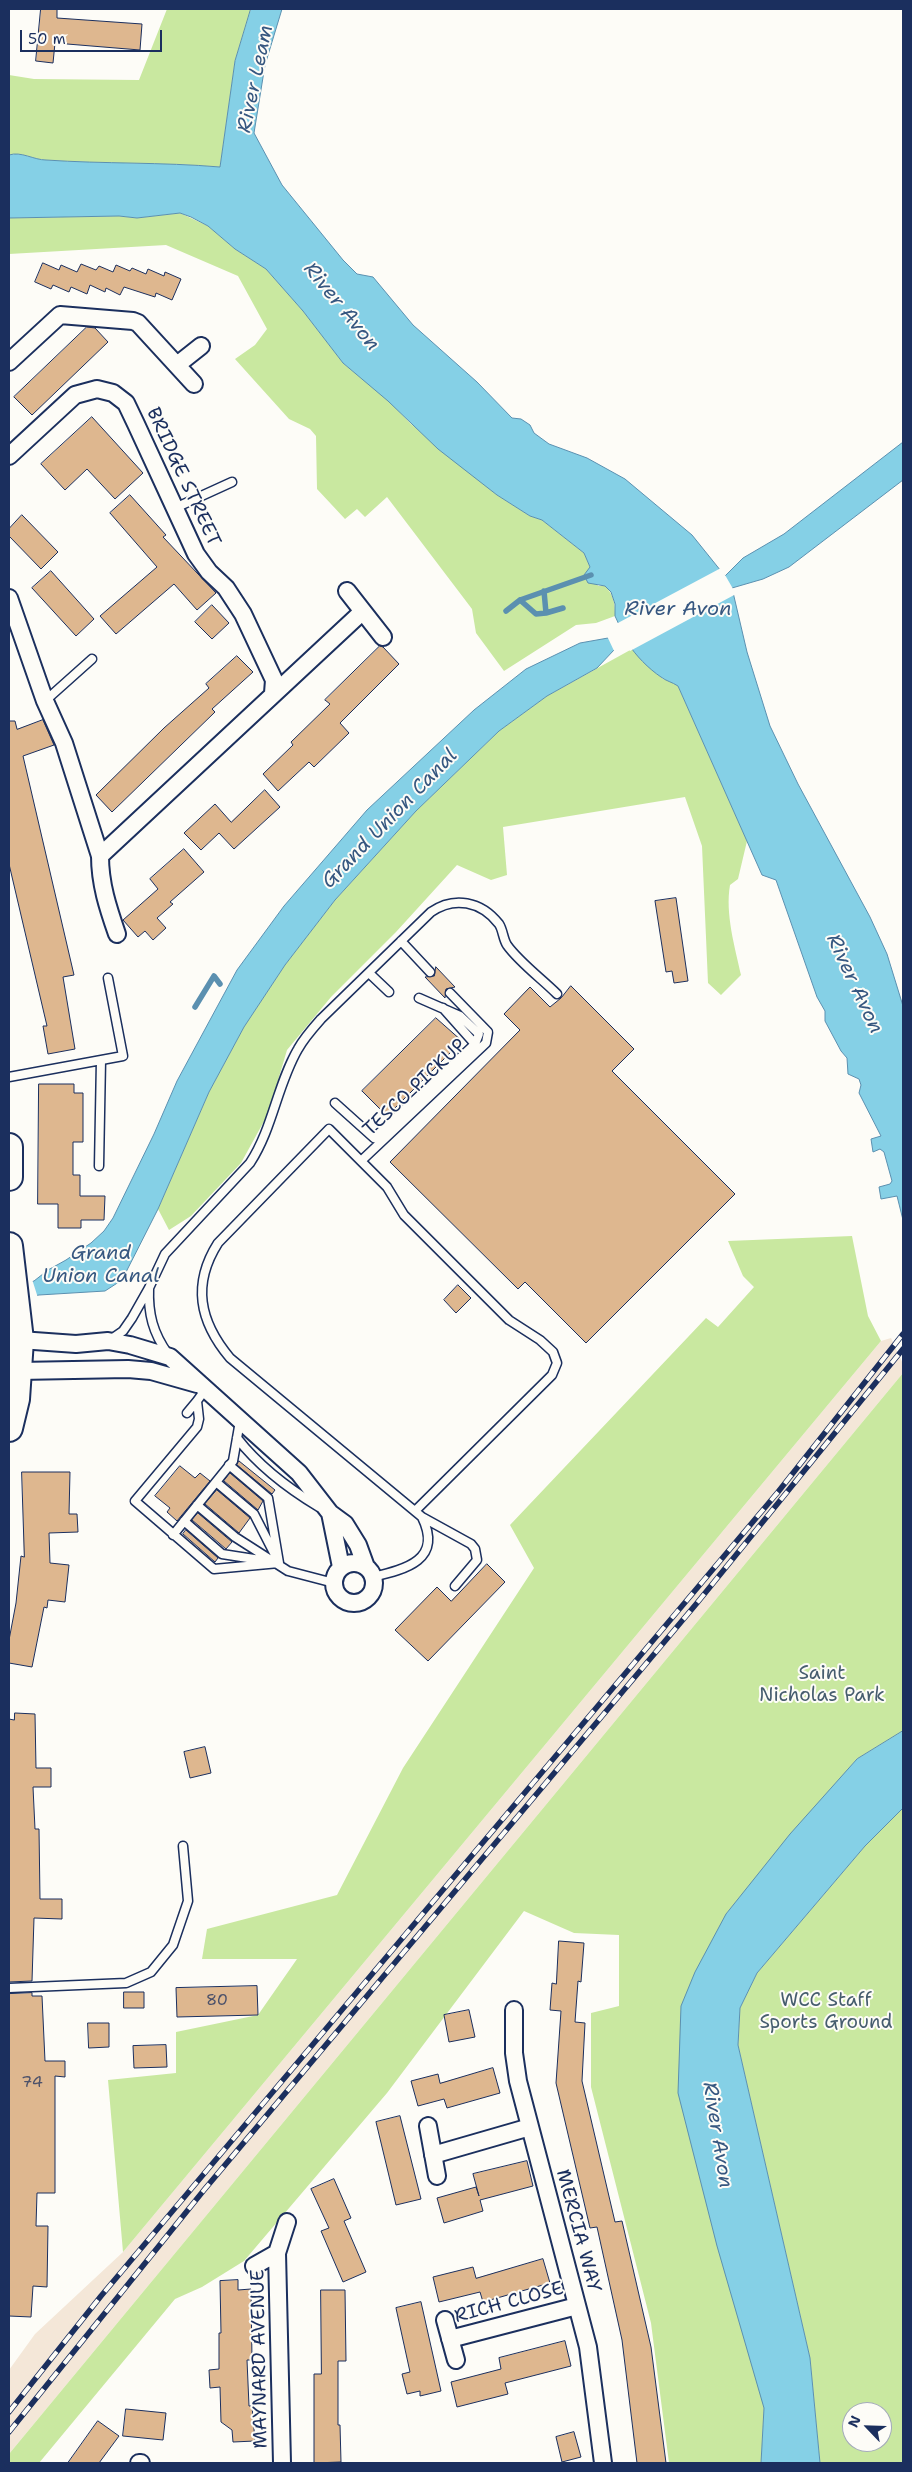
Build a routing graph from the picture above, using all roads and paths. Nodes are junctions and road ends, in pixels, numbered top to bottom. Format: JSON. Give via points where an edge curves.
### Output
{"nodes":[{"id":1,"x":200,"y":346,"type":"dead end"},
{"id":2,"x":9,"y":361,"type":"edge"},
{"id":3,"x":177,"y":365,"type":"junction"},
{"id":4,"x":194,"y":384,"type":"dead end"},
{"id":5,"x":11,"y":450,"type":"edge"},
{"id":6,"x":232,"y":482,"type":"dead end"},
{"id":7,"x":174,"y":508,"type":"junction"},
{"id":8,"x":347,"y":591,"type":"dead end"},
{"id":9,"x":9,"y":598,"type":"edge"},
{"id":10,"x":362,"y":612,"type":"junction"},
{"id":11,"x":383,"y":637,"type":"dead end"},
{"id":12,"x":92,"y":659,"type":"dead end"},
{"id":13,"x":273,"y":693,"type":"junction"},
{"id":14,"x":46,"y":701,"type":"junction"},
{"id":15,"x":100,"y":856,"type":"junction"},
{"id":16,"x":117,"y":934,"type":"dead end"},
{"id":17,"x":401,"y":941,"type":"junction"},
{"id":18,"x":369,"y":972,"type":"junction"},
{"id":19,"x":430,"y":972,"type":"dead end"},
{"id":20,"x":108,"y":978,"type":"dead end"},
{"id":21,"x":388,"y":992,"type":"dead end"},
{"id":22,"x":450,"y":993,"type":"dead end"},
{"id":23,"x":557,"y":994,"type":"dead end"},
{"id":24,"x":419,"y":998,"type":"dead end"},
{"id":25,"x":101,"y":1060,"type":"junction"},
{"id":26,"x":9,"y":1077,"type":"edge"},
{"id":27,"x":335,"y":1103,"type":"dead end"},
{"id":28,"x":9,"y":1147,"type":"edge"},
{"id":29,"x":362,"y":1161,"type":"junction"},
{"id":30,"x":99,"y":1166,"type":"dead end"},
{"id":31,"x":9,"y":1177,"type":"edge"},
{"id":32,"x":10,"y":1258,"type":"edge"},
{"id":33,"x":149,"y":1288,"type":"junction"},
{"id":34,"x":108,"y":1341,"type":"junction"},
{"id":35,"x":13,"y":1356,"type":"edge"},
{"id":36,"x":170,"y":1357,"type":"junction"},
{"id":37,"x":200,"y":1392,"type":"junction"},
{"id":38,"x":187,"y":1413,"type":"dead end"},
{"id":39,"x":240,"y":1420,"type":"junction"},
{"id":40,"x":9,"y":1428,"type":"edge"},
{"id":41,"x":237,"y":1438,"type":"junction"},
{"id":42,"x":229,"y":1465,"type":"junction"},
{"id":43,"x":216,"y":1482,"type":"junction"},
{"id":44,"x":129,"y":1496,"type":"dead end"},
{"id":45,"x":135,"y":1501,"type":"junction"},
{"id":46,"x":197,"y":1505,"type":"junction"},
{"id":47,"x":416,"y":1510,"type":"junction"},
{"id":48,"x":330,"y":1513,"type":"junction"},
{"id":49,"x":422,"y":1517,"type":"junction"},
{"id":50,"x":184,"y":1521,"type":"junction"},
{"id":51,"x":173,"y":1535,"type":"junction"},
{"id":52,"x":279,"y":1563,"type":"junction"},
{"id":53,"x":340,"y":1568,"type":"junction"},
{"id":54,"x":370,"y":1572,"type":"junction"},
{"id":55,"x":334,"y":1583,"type":"junction"},
{"id":56,"x":455,"y":1586,"type":"dead end"},
{"id":57,"x":183,"y":1846,"type":"dead end"},
{"id":58,"x":9,"y":1988,"type":"edge"},
{"id":59,"x":514,"y":2010,"type":"dead end"},
{"id":60,"x":428,"y":2126,"type":"dead end"},
{"id":61,"x":530,"y":2127,"type":"junction"},
{"id":62,"x":433,"y":2155,"type":"junction"},
{"id":63,"x":437,"y":2176,"type":"dead end"},
{"id":64,"x":287,"y":2222,"type":"dead end"},
{"id":65,"x":277,"y":2253,"type":"junction"},
{"id":66,"x":254,"y":2266,"type":"dead end"},
{"id":67,"x":577,"y":2306,"type":"junction"},
{"id":68,"x":445,"y":2320,"type":"dead end"},
{"id":69,"x":450,"y":2339,"type":"junction"},
{"id":70,"x":456,"y":2360,"type":"dead end"},
{"id":71,"x":282,"y":2463,"type":"edge"},
{"id":72,"x":604,"y":2463,"type":"edge"}],
"edges":[{"from":1,"to":3,"type":"street"},
{"from":2,"to":3,"type":"street","via":[[54,318],[65,314],[136,322]]},
{"from":3,"to":4,"type":"street"},
{"from":5,"to":7,"type":"street","name":"BRIDGE STREET","via":[[75,394],[97,390],[114,393],[126,403]]},
{"from":6,"to":7,"type":"lane"},
{"from":7,"to":13,"type":"street","name":"BRIDGE STREET","via":[[201,561],[226,588],[243,614],[274,680]]},
{"from":8,"to":10,"type":"street"},
{"from":9,"to":14,"type":"street"},
{"from":10,"to":11,"type":"street"},
{"from":10,"to":13,"type":"street"},
{"from":12,"to":14,"type":"lane"},
{"from":13,"to":15,"type":"street","via":[[265,704]]},
{"from":14,"to":15,"type":"street","via":[[64,743]]},
{"from":15,"to":16,"type":"street","via":[[104,892]]},
{"from":17,"to":18,"type":"lane"},
{"from":17,"to":19,"type":"lane"},
{"from":17,"to":23,"type":"lane","via":[[439,907],[457,901],[472,904],[499,924],[506,945]]},
{"from":18,"to":21,"type":"lane"},
{"from":18,"to":33,"type":"lane","via":[[306,1037],[290,1065],[260,1147],[250,1163],[164,1254]]},
{"from":20,"to":25,"type":"lane","via":[[122,1056]]},
{"from":22,"to":29,"type":"lane","name":"TESCO PICKUP","via":[[488,1032],[486,1043]]},
{"from":24,"to":27,"type":"lane","via":[[460,1016],[479,1034],[474,1044],[374,1138]]},
{"from":25,"to":26,"type":"lane"},
{"from":25,"to":30,"type":"lane"},
{"from":28,"to":31,"type":"main road"},
{"from":29,"to":47,"type":"lane","via":[[387,1187],[404,1215],[509,1320],[547,1346],[557,1363],[552,1375]]},
{"from":29,"to":47,"type":"lane","via":[[329,1128],[218,1242],[206,1265],[203,1306],[211,1331],[230,1358]]},
{"from":32,"to":35,"type":"main road","via":[[17,1305]]},
{"from":33,"to":34,"type":"lane","via":[[126,1327]]},
{"from":33,"to":36,"type":"lane","via":[[148,1309],[156,1334]]},
{"from":34,"to":35,"type":"street"},
{"from":34,"to":36,"type":"street"},
{"from":35,"to":37,"type":"street","via":[[152,1371]]},
{"from":35,"to":40,"type":"main road","via":[[16,1398]]},
{"from":36,"to":37,"type":"street"},
{"from":37,"to":38,"type":"lane"},
{"from":37,"to":39,"type":"street"},
{"from":37,"to":45,"type":"lane","via":[[197,1427]]},
{"from":39,"to":41,"type":"lane"},
{"from":39,"to":48,"type":"street","via":[[299,1473]]},
{"from":41,"to":42,"type":"lane","via":[[233,1461]]},
{"from":41,"to":48,"type":"lane","via":[[248,1453],[294,1490]]},
{"from":42,"to":43,"type":"lane"},
{"from":42,"to":52,"type":"lane","via":[[268,1498]]},
{"from":43,"to":46,"type":"lane"},
{"from":43,"to":52,"type":"lane","via":[[254,1514]]},
{"from":44,"to":45,"type":"lane"},
{"from":45,"to":51,"type":"lane"},
{"from":46,"to":50,"type":"lane"},
{"from":46,"to":52,"type":"lane","via":[[235,1537]]},
{"from":47,"to":49,"type":"lane"},
{"from":48,"to":53,"type":"street"},
{"from":48,"to":54,"type":"street","via":[[345,1524]]},
{"from":49,"to":54,"type":"lane","via":[[428,1539],[423,1555],[412,1566]]},
{"from":49,"to":56,"type":"lane","via":[[475,1549],[477,1560]]},
{"from":50,"to":51,"type":"lane"},
{"from":50,"to":52,"type":"lane","via":[[222,1554]]},
{"from":51,"to":52,"type":"lane","via":[[214,1568]]},
{"from":52,"to":55,"type":"lane","via":[[288,1571]]},
{"from":53,"to":54,"type":"street","via":[[353,1562]]},
{"from":53,"to":55,"type":"street"},
{"from":54,"to":55,"type":"street","via":[[373,1589],[370,1595],[354,1603],[338,1595]]},
{"from":57,"to":58,"type":"lane","via":[[188,1901],[173,1945],[152,1972],[126,1983]]},
{"from":59,"to":61,"type":"street","name":"MERCIA WAY","via":[[514,2053]]},
{"from":60,"to":62,"type":"street"},
{"from":61,"to":62,"type":"street"},
{"from":61,"to":67,"type":"street","name":"MERCIA WAY"},
{"from":62,"to":63,"type":"street"},
{"from":64,"to":65,"type":"street","name":"MAYNARD AVENUE"},
{"from":65,"to":66,"type":"street","name":"MAYNARD AVENUE"},
{"from":65,"to":71,"type":"street","name":"MAYNARD AVENUE"},
{"from":67,"to":69,"type":"street","name":"RICH CLOSE"},
{"from":67,"to":72,"type":"street","name":"MERCIA WAY","via":[[588,2347]]},
{"from":68,"to":69,"type":"street","name":"RICH CLOSE"},
{"from":69,"to":70,"type":"street","name":"RICH CLOSE"}]}
